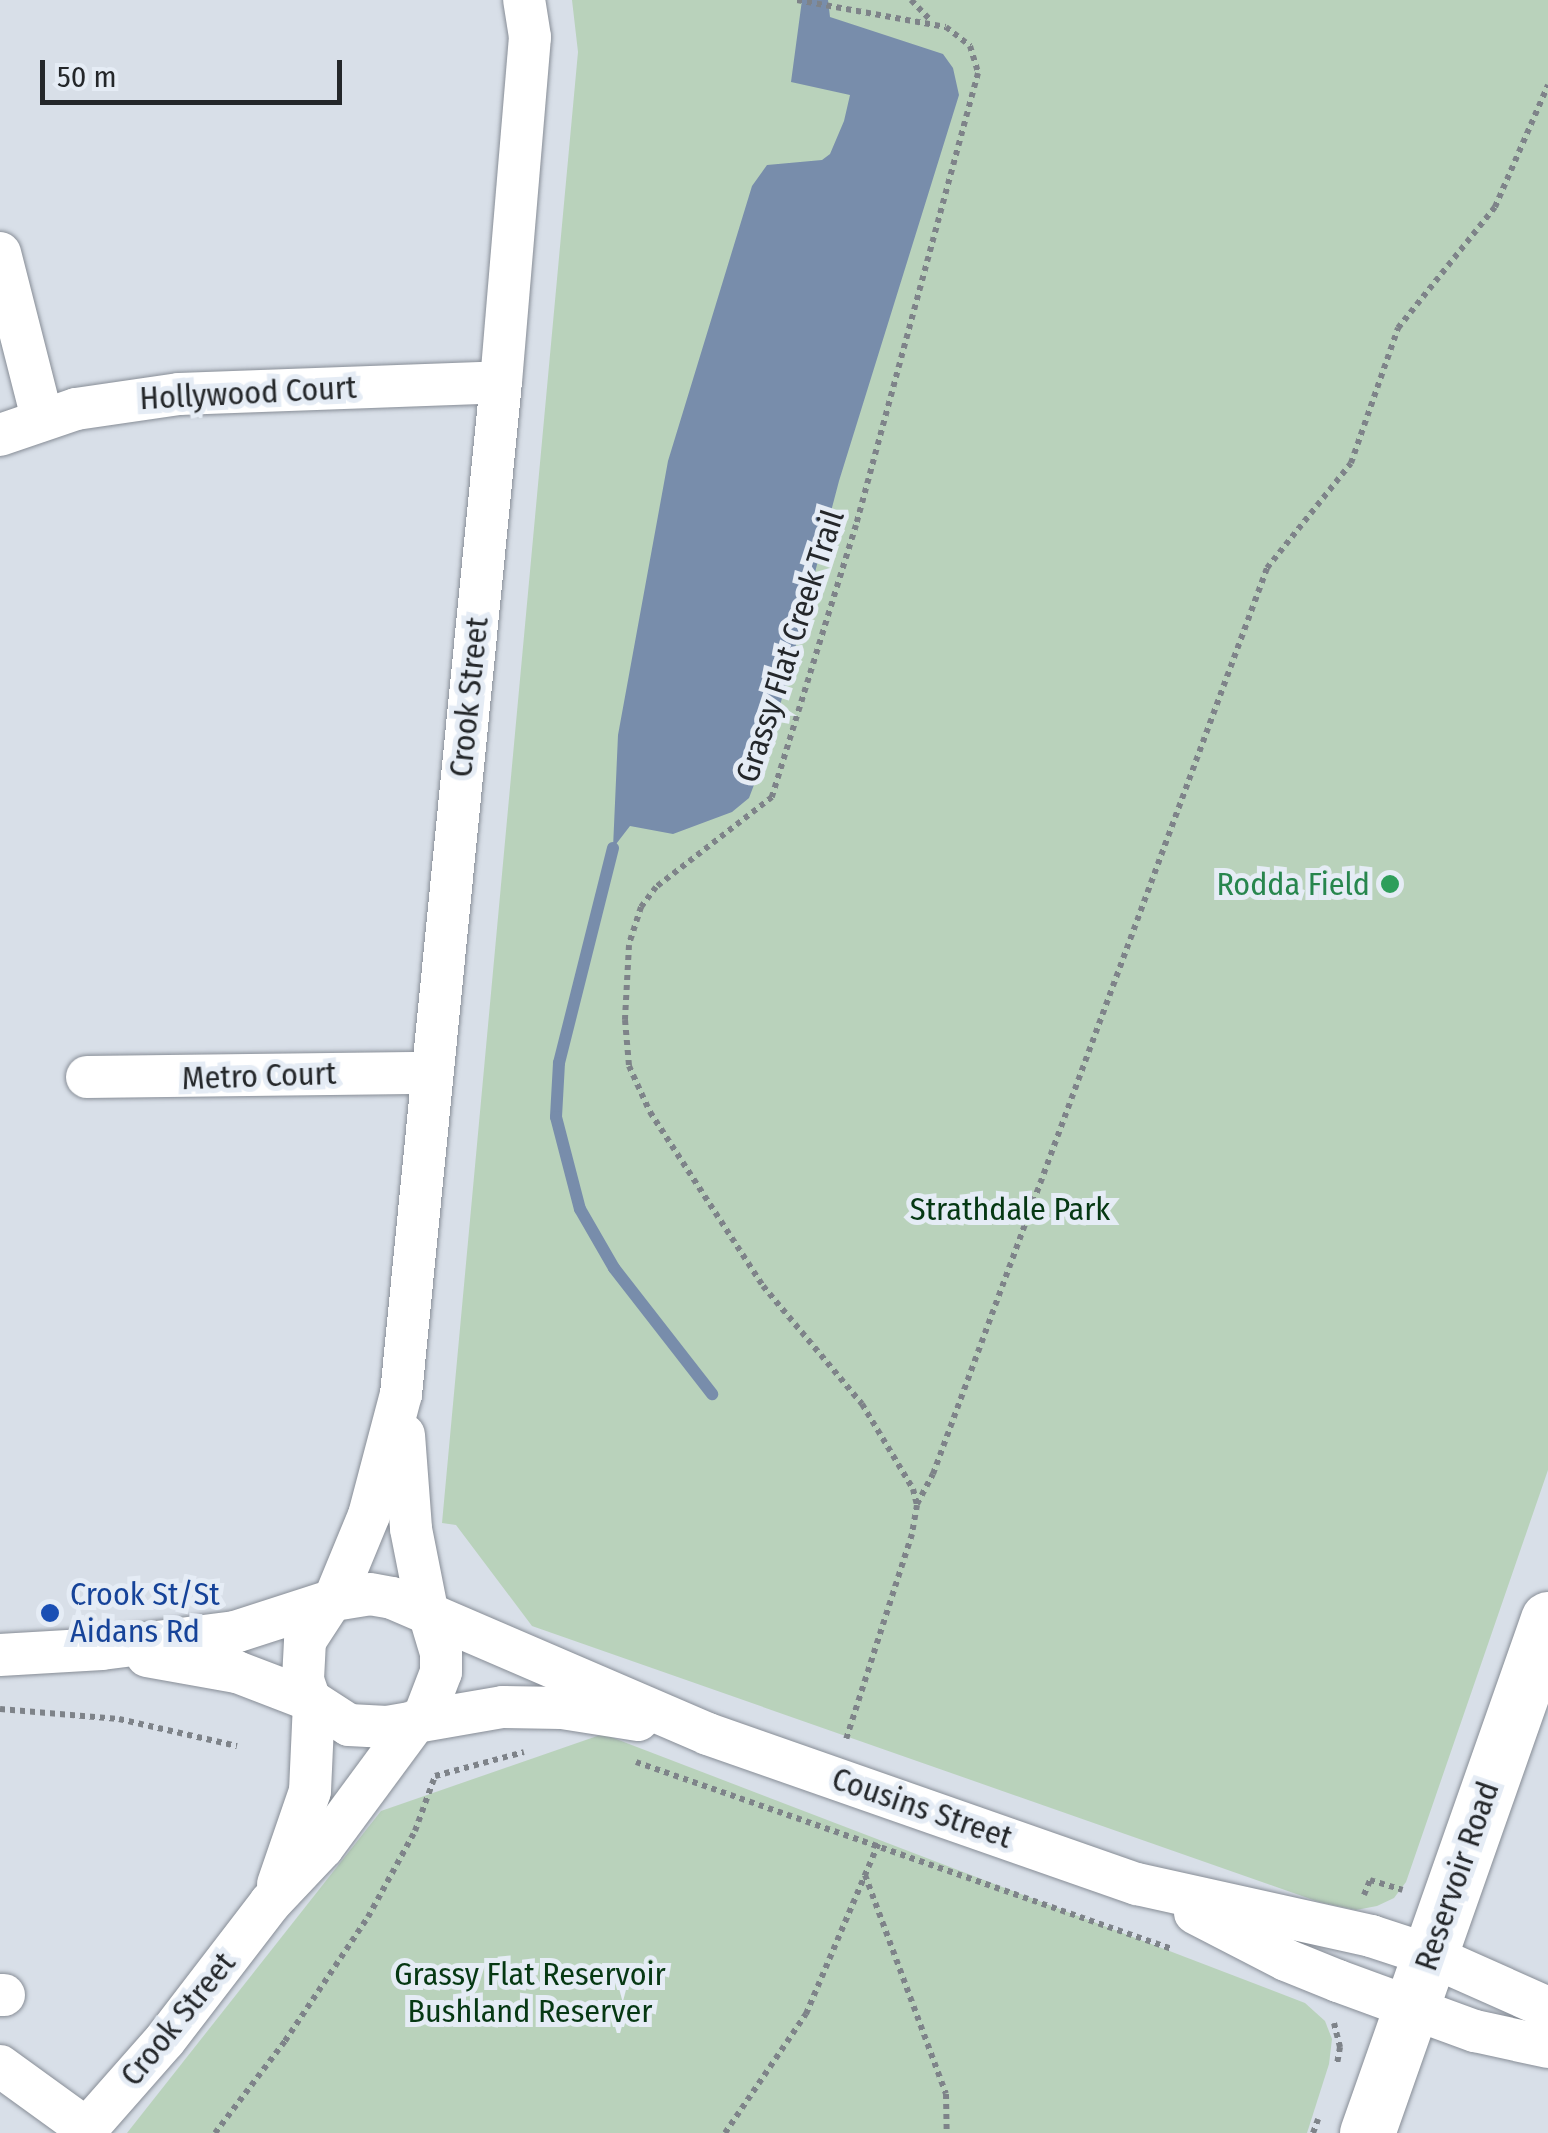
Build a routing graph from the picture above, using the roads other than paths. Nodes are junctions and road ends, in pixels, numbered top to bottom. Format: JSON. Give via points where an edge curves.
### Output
{"nodes":[{"id":1,"x":524,"y":0,"type":"edge"},
{"id":2,"x":0,"y":252,"type":"edge"},
{"id":3,"x":501,"y":382,"type":"junction"},
{"id":4,"x":42,"y":418,"type":"junction"},
{"id":5,"x":0,"y":435,"type":"edge"},
{"id":6,"x":432,"y":1072,"type":"junction"},
{"id":7,"x":87,"y":1077,"type":"dead end"},
{"id":8,"x":401,"y":1394,"type":"junction"},
{"id":9,"x":332,"y":1602,"type":"junction"},
{"id":10,"x":428,"y":1611,"type":"junction"},
{"id":11,"x":1548,"y":1618,"type":"edge"},
{"id":12,"x":102,"y":1650,"type":"junction"},
{"id":13,"x":0,"y":1655,"type":"edge"},
{"id":14,"x":312,"y":1702,"type":"junction"},
{"id":15,"x":420,"y":1720,"type":"junction"},
{"id":16,"x":708,"y":1734,"type":"junction"},
{"id":17,"x":1137,"y":1884,"type":"junction"},
{"id":18,"x":270,"y":1903,"type":"junction"},
{"id":19,"x":1428,"y":1955,"type":"junction"},
{"id":20,"x":1548,"y":2008,"type":"edge"},
{"id":21,"x":1410,"y":2009,"type":"junction"},
{"id":22,"x":1548,"y":2047,"type":"edge"},
{"id":23,"x":0,"y":2066,"type":"edge"},
{"id":24,"x":1345,"y":2120,"type":"edge"},
{"id":25,"x":85,"y":2131,"type":"edge"}],
"edges":[{"from":1,"to":3,"type":"street","name":"Crook Street","via":[[530,37]]},
{"from":2,"to":4,"type":"street"},
{"from":3,"to":4,"type":"street","name":"Hollywood Court","via":[[179,394]]},
{"from":3,"to":6,"type":"street","name":"Crook Street"},
{"from":4,"to":5,"type":"street","name":"Hollywood Court"},
{"from":6,"to":7,"type":"street","name":"Metro Court"},
{"from":6,"to":8,"type":"street","name":"Crook Street"},
{"from":8,"to":9,"type":"street","name":"Crook Street","via":[[369,1515]]},
{"from":8,"to":10,"type":"street","name":"Crook Street","via":[[411,1529]]},
{"from":9,"to":10,"type":"street","via":[[370,1594]]},
{"from":9,"to":12,"type":"street","via":[[235,1632]]},
{"from":9,"to":14,"type":"street","via":[[305,1641],[302,1662]]},
{"from":10,"to":15,"type":"street","via":[[441,1672]]},
{"from":10,"to":16,"type":"street","name":"Cousins Street"},
{"from":11,"to":19,"type":"main road","name":"Reservoir Road"},
{"from":12,"to":13,"type":"street"},
{"from":12,"to":14,"type":"street","via":[[237,1672]]},
{"from":14,"to":15,"type":"street","via":[[349,1726]]},
{"from":14,"to":18,"type":"street","name":"Crook Street","via":[[310,1792]]},
{"from":15,"to":16,"type":"street","name":"Cousins Street","via":[[502,1707],[562,1708]]},
{"from":15,"to":18,"type":"street","name":"Crook Street","via":[[323,1847]]},
{"from":16,"to":17,"type":"street","name":"Cousins Street"},
{"from":17,"to":19,"type":"street","name":"Cousins Street"},
{"from":17,"to":21,"type":"street","name":"Cousins Street","via":[[1286,1960]]},
{"from":18,"to":25,"type":"street","name":"Crook Street"},
{"from":19,"to":20,"type":"street","name":"Cousins Street"},
{"from":19,"to":21,"type":"main road","name":"Reservoir Road"},
{"from":21,"to":22,"type":"street","name":"Cousins Street"},
{"from":21,"to":24,"type":"main road","name":"Reservoir Road"},
{"from":23,"to":25,"type":"street"}]}
